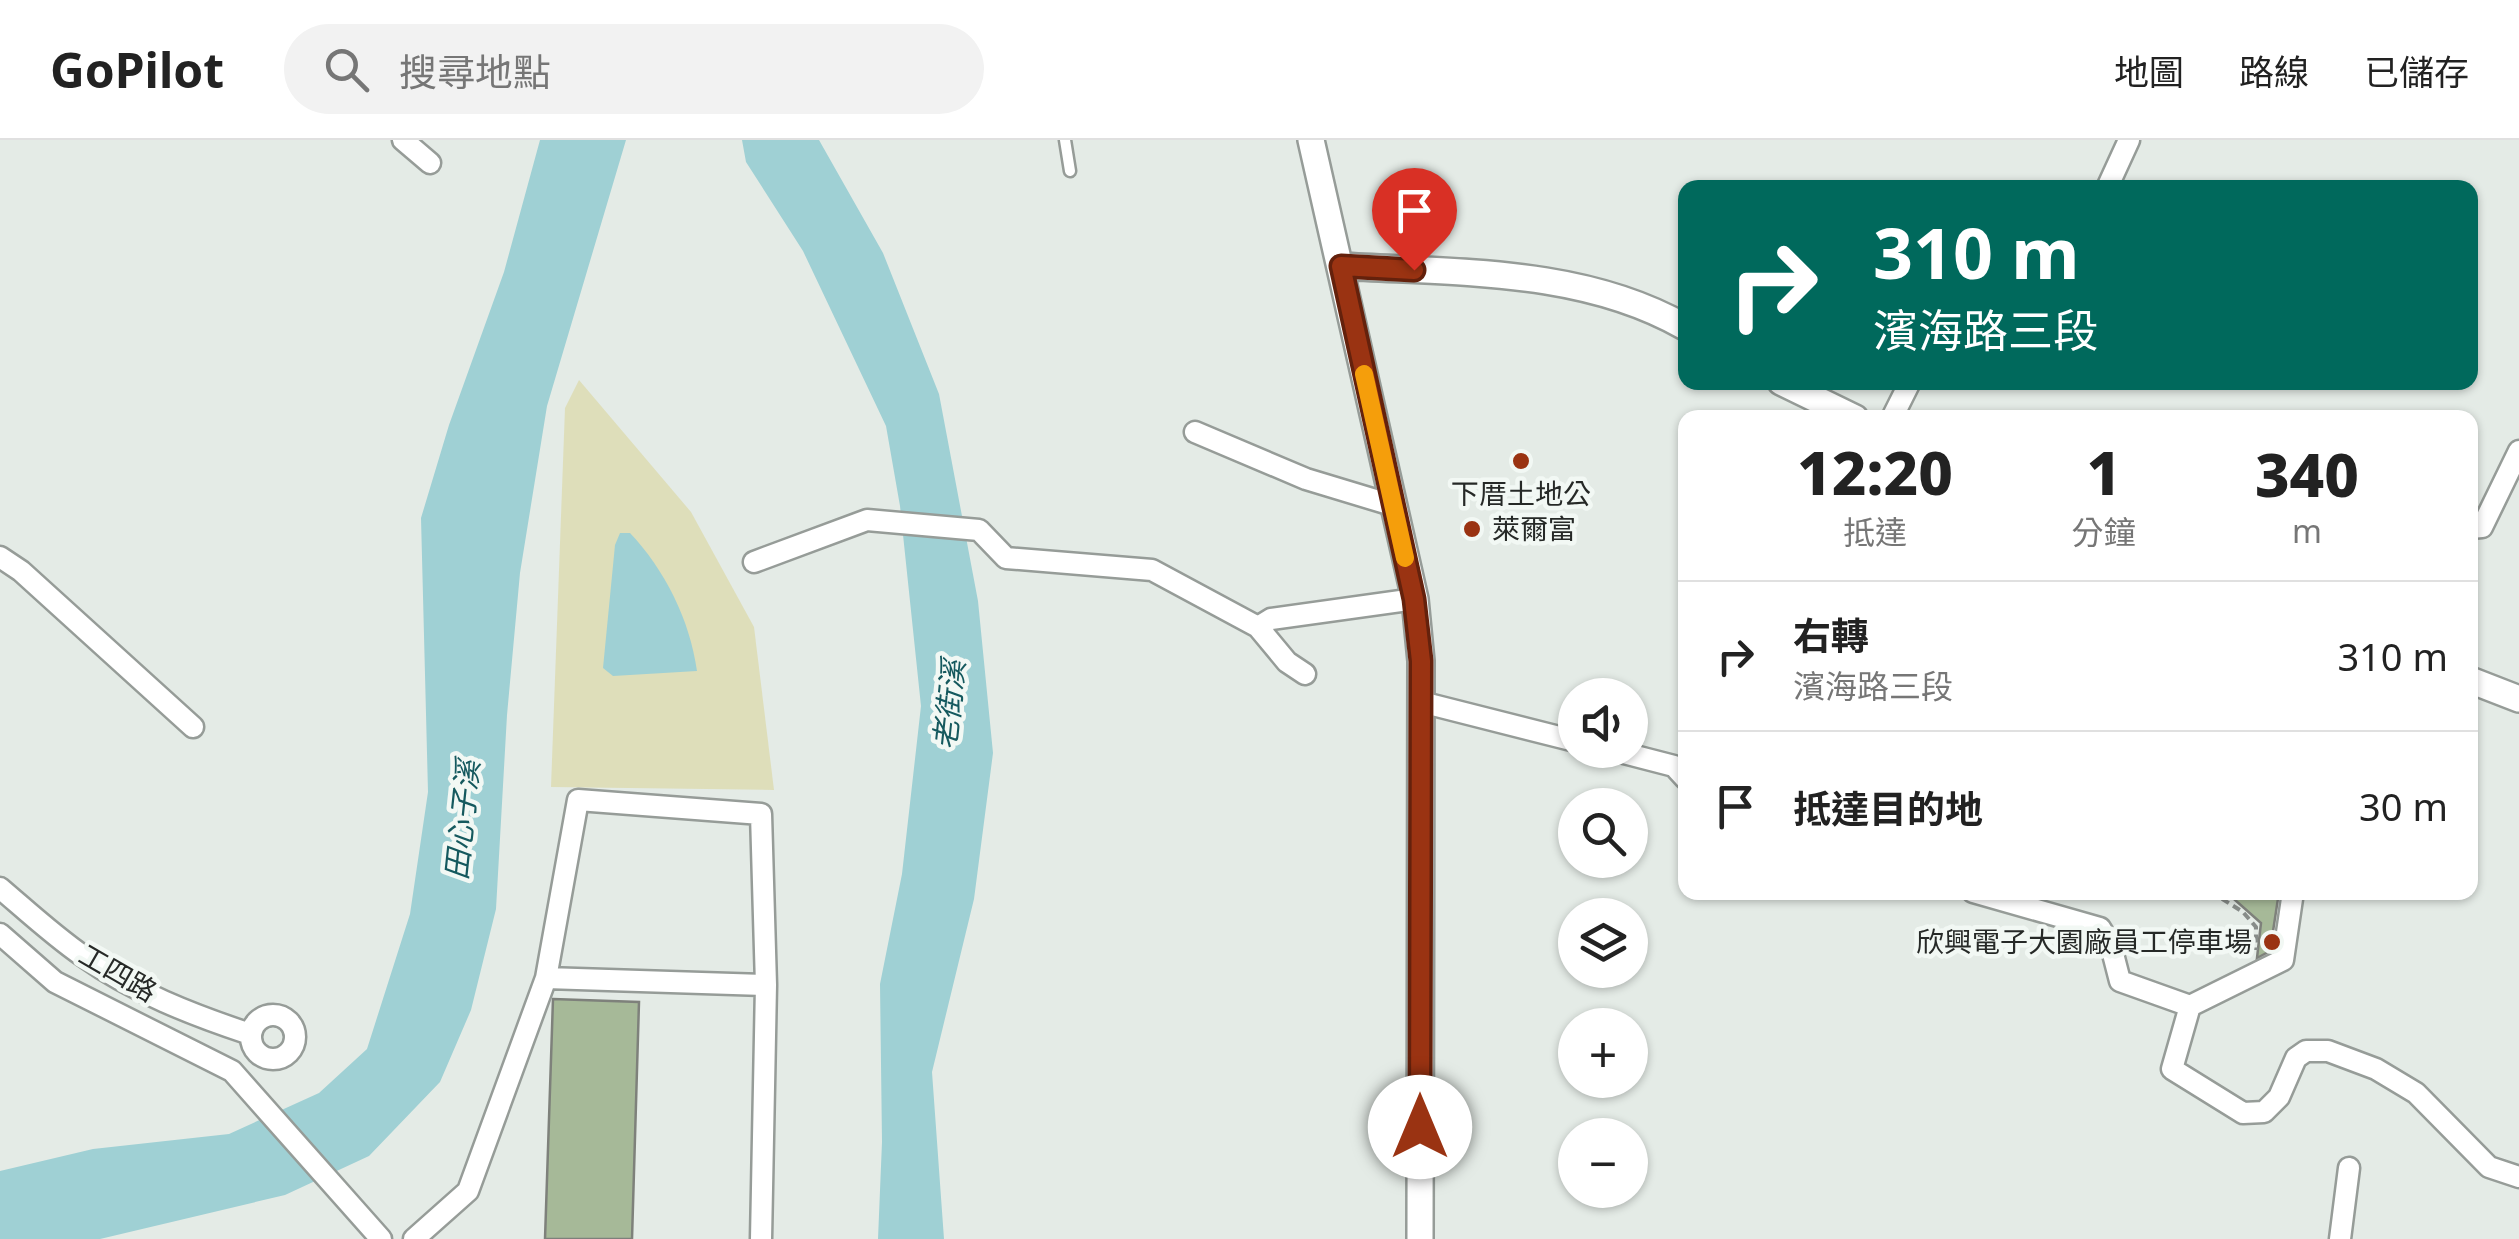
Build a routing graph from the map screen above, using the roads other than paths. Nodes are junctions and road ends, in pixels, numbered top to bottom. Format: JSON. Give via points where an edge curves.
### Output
{"nodes":[{"id":1,"x":404,"y":140,"type":"edge"},
{"id":2,"x":1064,"y":140,"type":"edge"},
{"id":3,"x":1311,"y":140,"type":"edge"},
{"id":4,"x":2130,"y":140,"type":"edge"},
{"id":5,"x":430,"y":163,"type":"dead end"},
{"id":6,"x":1070,"y":171,"type":"dead end"},
{"id":7,"x":2111,"y":180,"type":"edge"},
{"id":8,"x":1341,"y":266,"type":"junction"},
{"id":9,"x":1678,"y":324,"type":"edge"},
{"id":10,"x":1797,"y":390,"type":"edge"},
{"id":11,"x":1839,"y":410,"type":"edge"},
{"id":12,"x":1195,"y":432,"type":"dead end"},
{"id":13,"x":2519,"y":450,"type":"edge"},
{"id":14,"x":1392,"y":506,"type":"junction"},
{"id":15,"x":2478,"y":527,"type":"edge"},
{"id":16,"x":0,"y":557,"type":"edge"},
{"id":17,"x":754,"y":562,"type":"dead end"},
{"id":18,"x":1414,"y":599,"type":"junction"},
{"id":19,"x":1258,"y":627,"type":"junction"},
{"id":20,"x":1305,"y":674,"type":"dead end"},
{"id":21,"x":2478,"y":683,"type":"edge"},
{"id":22,"x":2519,"y":699,"type":"edge"},
{"id":23,"x":1420,"y":702,"type":"junction"},
{"id":24,"x":193,"y":727,"type":"dead end"},
{"id":25,"x":1558,"y":737,"type":"edge"},
{"id":26,"x":1648,"y":759,"type":"edge"},
{"id":27,"x":1678,"y":770,"type":"edge"},
{"id":28,"x":0,"y":888,"type":"edge"},
{"id":29,"x":2001,"y":900,"type":"edge"},
{"id":30,"x":2292,"y":900,"type":"edge"},
{"id":31,"x":0,"y":934,"type":"edge"},
{"id":32,"x":546,"y":978,"type":"junction"},
{"id":33,"x":766,"y":985,"type":"junction"},
{"id":34,"x":2190,"y":1006,"type":"junction"},
{"id":35,"x":250,"y":1034,"type":"dead end"},
{"id":36,"x":2349,"y":1168,"type":"dead end"},
{"id":37,"x":2519,"y":1177,"type":"edge"},
{"id":38,"x":381,"y":1239,"type":"edge"},
{"id":39,"x":414,"y":1239,"type":"edge"},
{"id":40,"x":761,"y":1239,"type":"edge"},
{"id":41,"x":1420,"y":1239,"type":"edge"},
{"id":42,"x":2340,"y":1239,"type":"edge"}],
"edges":[{"from":1,"to":5,"type":"street"},
{"from":2,"to":6,"type":"lane"},
{"from":3,"to":8,"type":"street"},
{"from":4,"to":7,"type":"street"},
{"from":8,"to":9,"type":"street","via":[[1524,277],[1604,294]]},
{"from":8,"to":14,"type":"street"},
{"from":10,"to":11,"type":"street"},
{"from":12,"to":14,"type":"street"},
{"from":13,"to":15,"type":"street"},
{"from":14,"to":18,"type":"street"},
{"from":16,"to":24,"type":"street"},
{"from":17,"to":19,"type":"street","via":[[867,520],[979,530],[1006,558],[1152,570]]},
{"from":18,"to":19,"type":"street","via":[[1271,619]]},
{"from":18,"to":23,"type":"street"},
{"from":19,"to":20,"type":"street"},
{"from":21,"to":22,"type":"street"},
{"from":23,"to":25,"type":"street"},
{"from":23,"to":41,"type":"street"},
{"from":26,"to":27,"type":"street"},
{"from":28,"to":35,"type":"street","name":"工四路","via":[[115,976]]},
{"from":29,"to":34,"type":"street","via":[[2100,928],[2120,981]]},
{"from":30,"to":34,"type":"street","via":[[2282,960]]},
{"from":31,"to":38,"type":"street","via":[[56,982],[232,1070]]},
{"from":32,"to":33,"type":"street"},
{"from":32,"to":33,"type":"street","via":[[578,800],[761,814]]},
{"from":32,"to":39,"type":"street","via":[[468,1191]]},
{"from":33,"to":40,"type":"street"},
{"from":34,"to":37,"type":"street","via":[[2172,1069],[2244,1113],[2264,1112],[2279,1097],[2306,1050],[2328,1051],[2416,1093],[2489,1167]]},
{"from":36,"to":42,"type":"street"}]}
